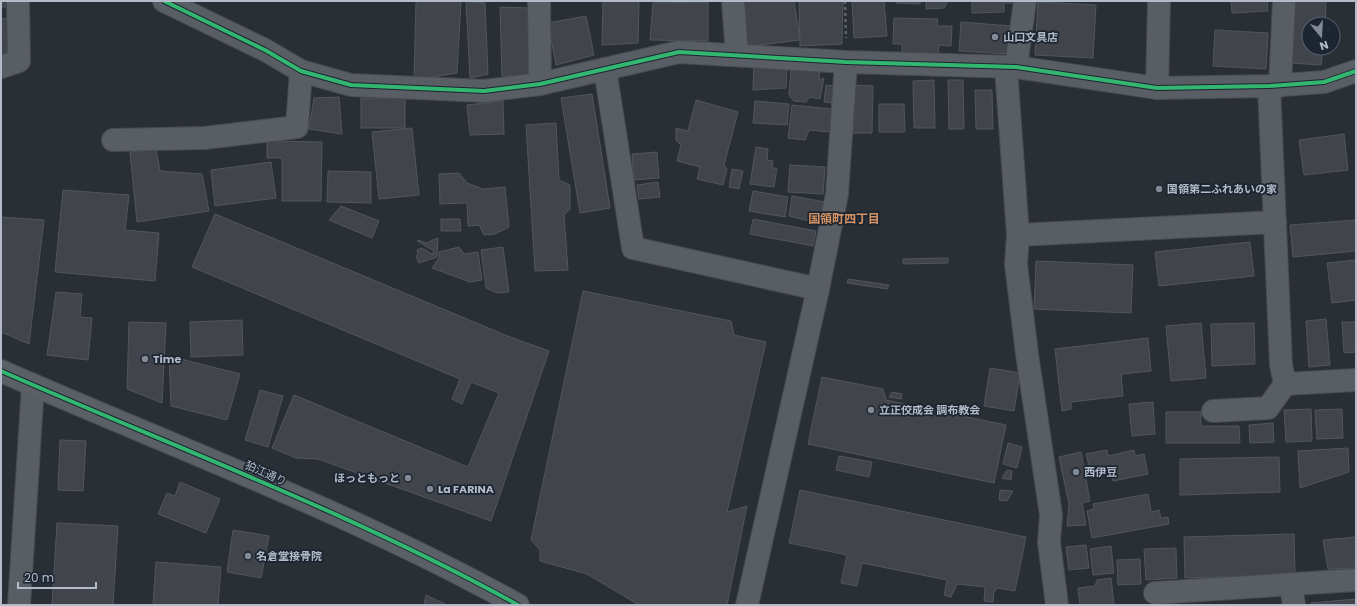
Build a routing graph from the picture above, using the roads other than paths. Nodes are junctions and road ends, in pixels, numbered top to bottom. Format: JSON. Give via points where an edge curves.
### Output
{"nodes":[{"id":1,"x":18,"y":1,"type":"edge"},
{"id":2,"x":164,"y":1,"type":"edge"},
{"id":3,"x":540,"y":1,"type":"edge"},
{"id":4,"x":733,"y":1,"type":"edge"},
{"id":5,"x":1025,"y":1,"type":"edge"},
{"id":6,"x":1159,"y":1,"type":"edge"},
{"id":7,"x":1284,"y":1,"type":"edge"},
{"id":8,"x":737,"y":55,"type":"junction"},
{"id":9,"x":846,"y":62,"type":"junction"},
{"id":10,"x":1,"y":67,"type":"edge"},
{"id":11,"x":1011,"y":67,"type":"junction"},
{"id":12,"x":604,"y":69,"type":"junction"},
{"id":13,"x":301,"y":71,"type":"junction"},
{"id":14,"x":1356,"y":71,"type":"edge"},
{"id":15,"x":540,"y":84,"type":"junction"},
{"id":16,"x":1274,"y":86,"type":"junction"},
{"id":17,"x":1157,"y":88,"type":"junction"},
{"id":18,"x":113,"y":140,"type":"dead end"},
{"id":19,"x":1275,"y":222,"type":"junction"},
{"id":20,"x":1018,"y":235,"type":"junction"},
{"id":21,"x":818,"y":289,"type":"junction"},
{"id":22,"x":1,"y":371,"type":"edge"},
{"id":23,"x":1356,"y":380,"type":"edge"},
{"id":24,"x":1286,"y":384,"type":"junction"},
{"id":25,"x":33,"y":385,"type":"junction"},
{"id":26,"x":1213,"y":411,"type":"dead end"},
{"id":27,"x":1356,"y":580,"type":"edge"},
{"id":28,"x":1155,"y":593,"type":"dead end"},
{"id":29,"x":1292,"y":595,"type":"edge"},
{"id":30,"x":490,"y":598,"type":"edge"},
{"id":31,"x":19,"y":605,"type":"edge"},
{"id":32,"x":518,"y":605,"type":"edge"},
{"id":33,"x":747,"y":605,"type":"edge"},
{"id":34,"x":1057,"y":605,"type":"edge"}],
"edges":[{"from":1,"to":10,"type":"street","via":[[19,61]]},
{"from":2,"to":13,"type":"street","via":[[265,50]]},
{"from":3,"to":15,"type":"street"},
{"from":4,"to":8,"type":"street"},
{"from":5,"to":11,"type":"street"},
{"from":6,"to":17,"type":"street"},
{"from":7,"to":16,"type":"street"},
{"from":8,"to":9,"type":"street"},
{"from":8,"to":12,"type":"street","via":[[679,52]]},
{"from":9,"to":11,"type":"street"},
{"from":9,"to":21,"type":"street","via":[[837,194]]},
{"from":11,"to":17,"type":"street"},
{"from":11,"to":20,"type":"street"},
{"from":12,"to":15,"type":"street"},
{"from":12,"to":21,"type":"street","via":[[633,248]]},
{"from":13,"to":15,"type":"street","via":[[351,85],[484,91]]},
{"from":13,"to":18,"type":"street","via":[[297,127],[204,138]]},
{"from":14,"to":16,"type":"street","via":[[1324,82]]},
{"from":16,"to":17,"type":"street"},
{"from":16,"to":19,"type":"street"},
{"from":19,"to":20,"type":"street"},
{"from":19,"to":24,"type":"street","via":[[1281,365]]},
{"from":20,"to":34,"type":"street","via":[[1017,271],[1051,515],[1049,542]]},
{"from":21,"to":33,"type":"street"},
{"from":22,"to":25,"type":"main road","name":"狛江通り"},
{"from":23,"to":24,"type":"street"},
{"from":24,"to":26,"type":"street","via":[[1268,408]]},
{"from":25,"to":30,"type":"main road","name":"狛江通り","via":[[361,525]]},
{"from":25,"to":31,"type":"street"},
{"from":27,"to":29,"type":"street"},
{"from":28,"to":29,"type":"street"},
{"from":30,"to":32,"type":"main road","name":"狛江通り"}]}
